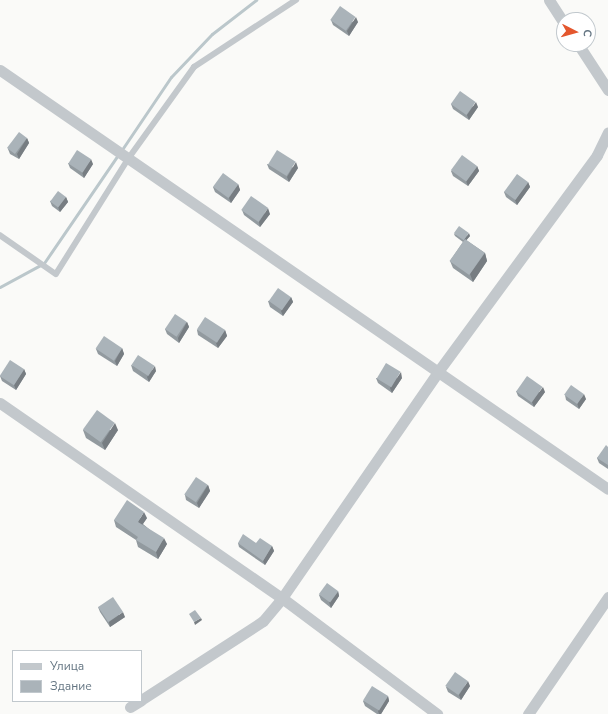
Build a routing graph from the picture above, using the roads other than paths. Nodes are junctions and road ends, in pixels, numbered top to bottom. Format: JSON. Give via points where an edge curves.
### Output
{"nodes":[{"id":1,"x":296,"y":0,"type":"edge"},
{"id":2,"x":549,"y":0,"type":"edge"},
{"id":3,"x":557,"y":12,"type":"edge"},
{"id":4,"x":583,"y":52,"type":"edge"},
{"id":5,"x":0,"y":70,"type":"edge"},
{"id":6,"x":608,"y":90,"type":"edge"},
{"id":7,"x":608,"y":132,"type":"edge"},
{"id":8,"x":128,"y":159,"type":"junction"},
{"id":9,"x":0,"y":235,"type":"edge"},
{"id":10,"x":437,"y":373,"type":"junction"},
{"id":11,"x":0,"y":403,"type":"edge"},
{"id":12,"x":608,"y":489,"type":"edge"},
{"id":13,"x":608,"y":597,"type":"edge"},
{"id":14,"x":282,"y":598,"type":"junction"},
{"id":15,"x":142,"y":700,"type":"edge"},
{"id":16,"x":138,"y":702,"type":"edge"},
{"id":17,"x":130,"y":707,"type":"dead end"},
{"id":18,"x":437,"y":714,"type":"edge"},
{"id":19,"x":528,"y":714,"type":"edge"}],
"edges":[{"from":1,"to":8,"type":"lane","via":[[194,67]]},
{"from":2,"to":3,"type":"street"},
{"from":4,"to":6,"type":"street"},
{"from":5,"to":8,"type":"street"},
{"from":7,"to":10,"type":"street","via":[[597,154]]},
{"from":8,"to":9,"type":"lane","via":[[56,274]]},
{"from":8,"to":10,"type":"street"},
{"from":10,"to":12,"type":"street"},
{"from":10,"to":14,"type":"street"},
{"from":11,"to":14,"type":"street"},
{"from":13,"to":19,"type":"street"},
{"from":14,"to":15,"type":"street","via":[[263,621]]},
{"from":14,"to":18,"type":"street"},
{"from":16,"to":17,"type":"street"}]}
